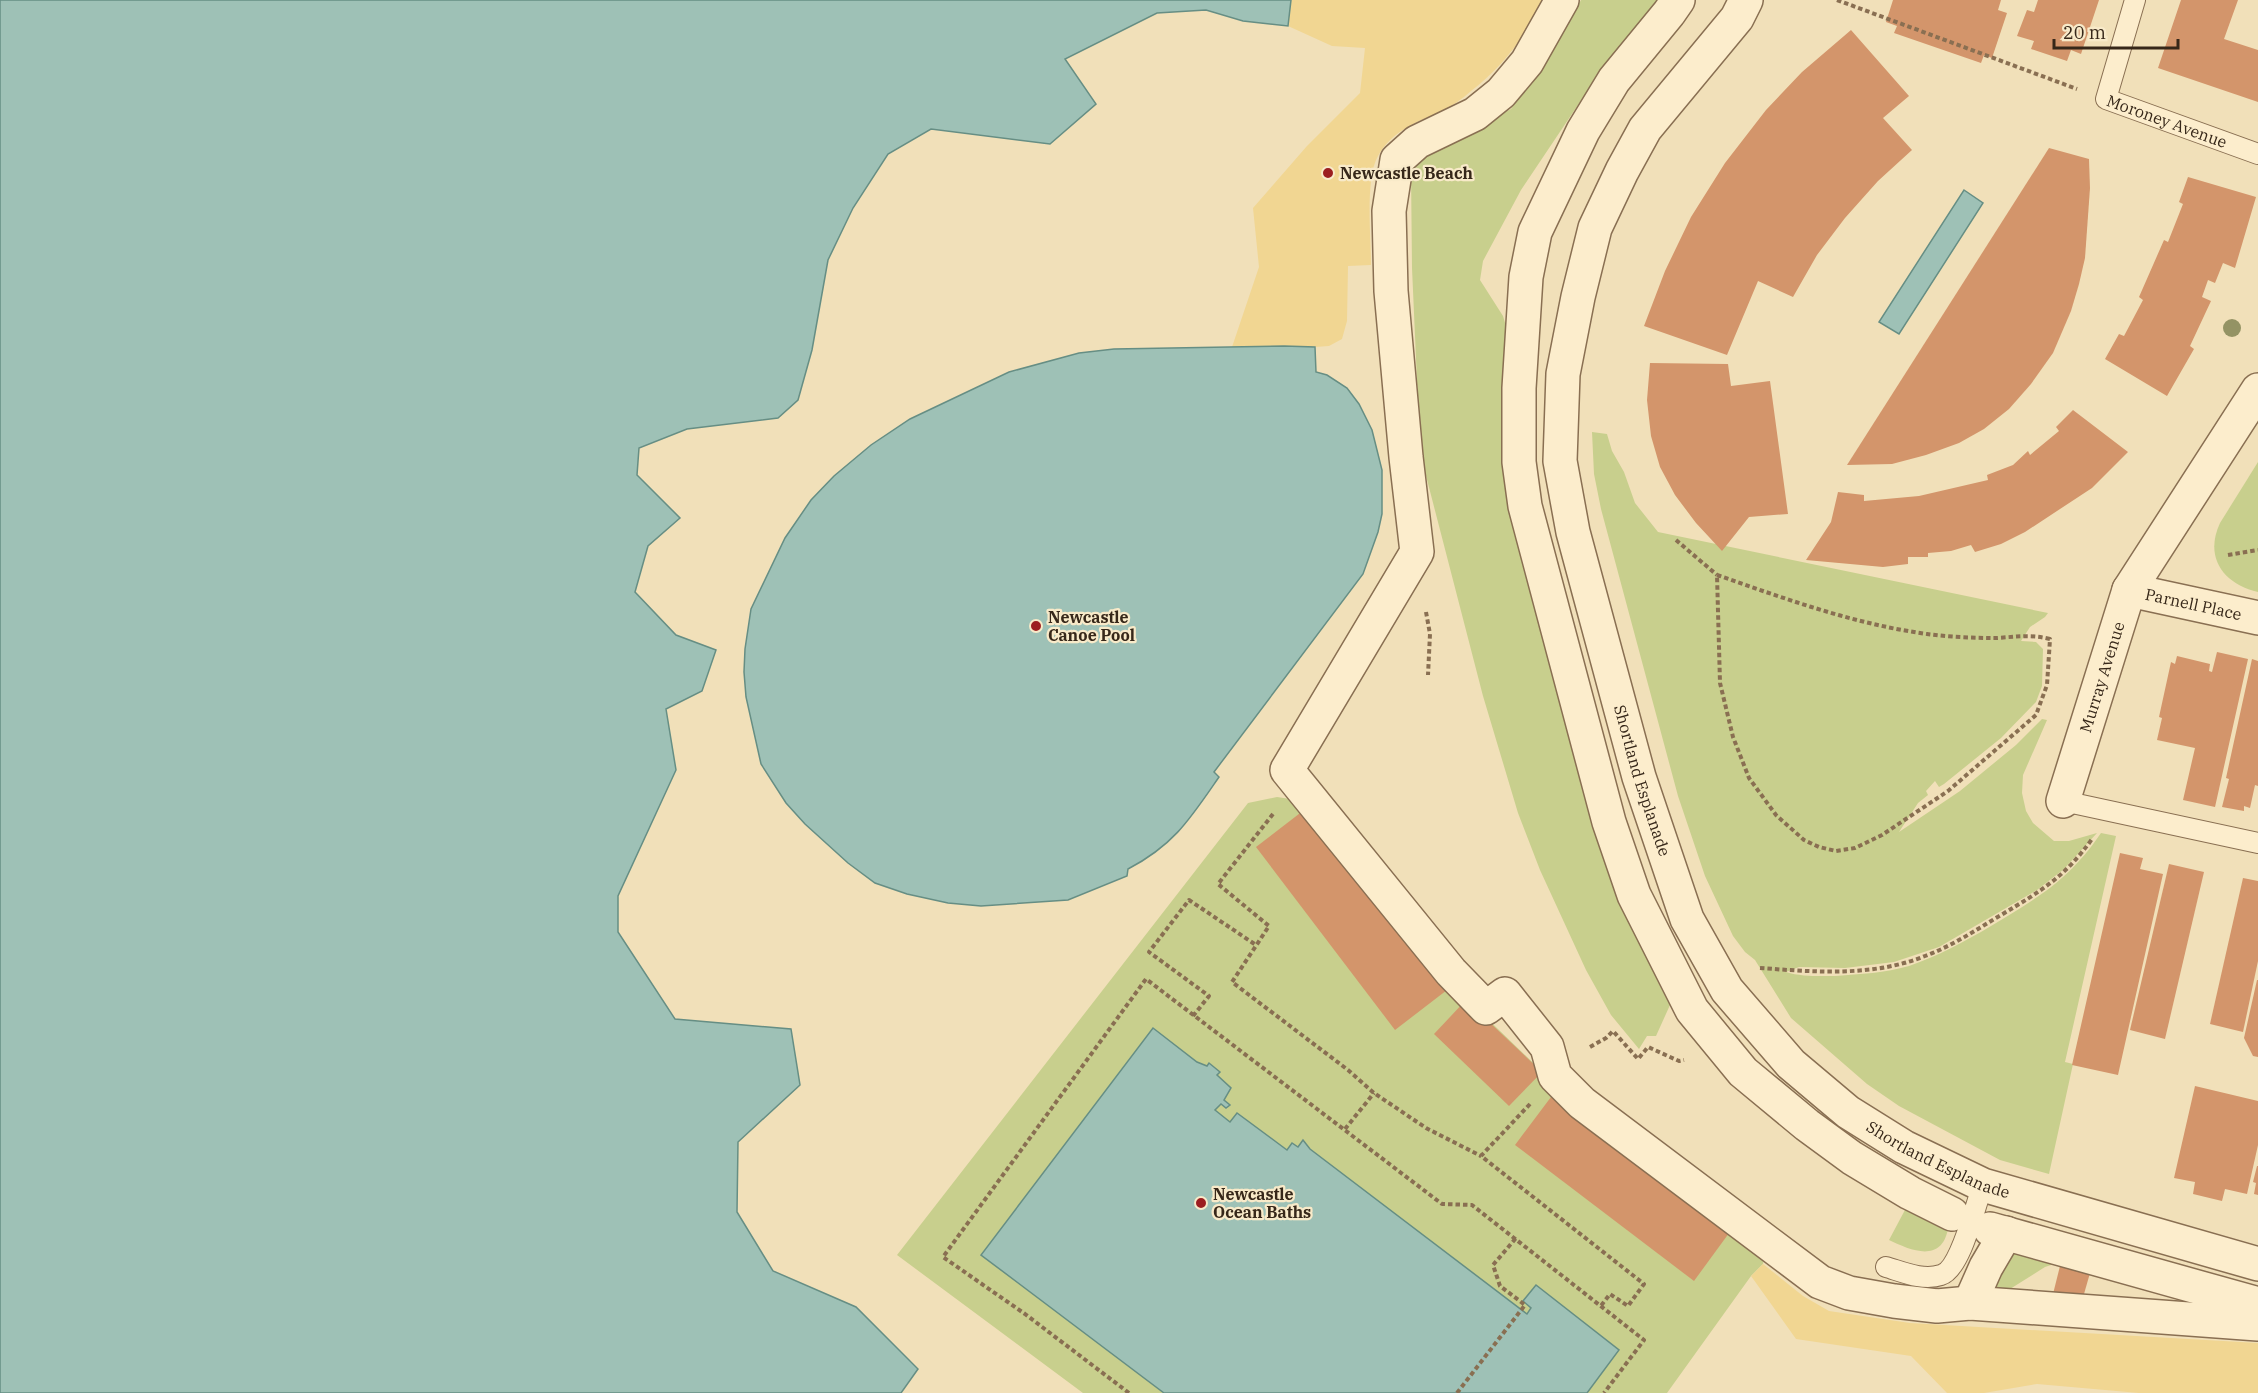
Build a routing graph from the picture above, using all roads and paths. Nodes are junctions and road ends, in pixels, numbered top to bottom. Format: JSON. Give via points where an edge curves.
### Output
{"nodes":[{"id":1,"x":1562,"y":0,"type":"edge"},
{"id":2,"x":1678,"y":0,"type":"edge"},
{"id":3,"x":1746,"y":0,"type":"edge"},
{"id":4,"x":1837,"y":0,"type":"edge"},
{"id":5,"x":2135,"y":0,"type":"edge"},
{"id":6,"x":2106,"y":99,"type":"junction"},
{"id":7,"x":2258,"y":154,"type":"edge"},
{"id":8,"x":2258,"y":390,"type":"edge"},
{"id":9,"x":1677,"y":540,"type":"dead end"},
{"id":10,"x":2258,"y":550,"type":"edge"},
{"id":11,"x":2228,"y":555,"type":"dead end"},
{"id":12,"x":1717,"y":575,"type":"junction"},
{"id":13,"x":2130,"y":590,"type":"junction"},
{"id":14,"x":2258,"y":618,"type":"edge"},
{"id":15,"x":1430,"y":634,"type":"dead end"},
{"id":16,"x":1428,"y":675,"type":"dead end"},
{"id":17,"x":1297,"y":783,"type":"junction"},
{"id":18,"x":2063,"y":801,"type":"joint"},
{"id":19,"x":2104,"y":811,"type":"junction"},
{"id":20,"x":2258,"y":843,"type":"edge"},
{"id":21,"x":1256,"y":945,"type":"junction"},
{"id":22,"x":1759,"y":968,"type":"dead end"},
{"id":23,"x":1193,"y":1016,"type":"junction"},
{"id":24,"x":1590,"y":1047,"type":"dead end"},
{"id":25,"x":1679,"y":1061,"type":"dead end"},
{"id":26,"x":1555,"y":1076,"type":"junction"},
{"id":27,"x":1374,"y":1093,"type":"junction"},
{"id":28,"x":1345,"y":1129,"type":"junction"},
{"id":29,"x":1481,"y":1156,"type":"junction"},
{"id":30,"x":1983,"y":1185,"type":"junction"},
{"id":31,"x":1952,"y":1214,"type":"dead end"},
{"id":32,"x":1516,"y":1238,"type":"junction"},
{"id":33,"x":2258,"y":1264,"type":"edge"},
{"id":34,"x":1886,"y":1267,"type":"dead end"},
{"id":35,"x":1970,"y":1303,"type":"junction"},
{"id":36,"x":2258,"y":1304,"type":"edge"},
{"id":37,"x":1600,"y":1307,"type":"junction"},
{"id":38,"x":2258,"y":1324,"type":"edge"},
{"id":39,"x":1129,"y":1393,"type":"edge"},
{"id":40,"x":1457,"y":1393,"type":"edge"},
{"id":41,"x":1604,"y":1393,"type":"edge"}],
"edges":[{"from":1,"to":17,"type":"street","via":[[1527,62],[1501,93],[1475,114],[1417,142],[1397,160],[1389,211],[1391,291],[1417,552],[1287,770]]},
{"from":2,"to":31,"type":"street","via":[[1614,80],[1583,131],[1535,232],[1526,277],[1519,388],[1519,462],[1525,506],[1609,822],[1635,895],[1692,1010],[1743,1072],[1807,1125],[1869,1169]]},
{"from":3,"to":30,"type":"street","name":"Shortland Esplanade","via":[[1737,18],[1646,129],[1595,228],[1563,374],[1560,461],[1567,505],[1659,840],[1687,919],[1712,966],[1727,990],[1791,1064],[1848,1112],[1904,1147]]},
{"from":4,"to":6,"type":"path"},
{"from":5,"to":6,"type":"lane","name":"Moroney Avenue"},
{"from":6,"to":7,"type":"lane","name":"Moroney Avenue"},
{"from":8,"to":13,"type":"street","name":"Murray Avenue"},
{"from":9,"to":12,"type":"path"},
{"from":10,"to":11,"type":"path"},
{"from":12,"to":12,"type":"path","via":[[1720,683],[1733,737],[1749,778],[1776,815],[1804,840],[1819,847],[1836,851],[1855,848],[1882,835],[1948,791],[2036,716],[2047,685],[2050,639],[2036,635],[1930,635],[1872,625]]},
{"from":13,"to":14,"type":"street","name":"Parnell Place"},
{"from":13,"to":18,"type":"street","name":"Murray Avenue"},
{"from":15,"to":16,"type":"path"},
{"from":17,"to":21,"type":"path","via":[[1218,884],[1269,926]]},
{"from":17,"to":26,"type":"street","via":[[1451,972],[1486,1008],[1505,994],[1547,1047]]},
{"from":18,"to":19,"type":"lane","name":"Murray Avenue"},
{"from":19,"to":20,"type":"lane","name":"Murray Avenue"},
{"from":19,"to":22,"type":"path","via":[[2097,832],[2078,859],[2057,879],[1941,949],[1904,963],[1862,970]]},
{"from":21,"to":23,"type":"path","via":[[1188,900],[1149,952],[1209,996]]},
{"from":21,"to":27,"type":"path","via":[[1232,982]]},
{"from":23,"to":28,"type":"path"},
{"from":23,"to":39,"type":"path","via":[[1146,979],[944,1257]]},
{"from":24,"to":25,"type":"path","via":[[1612,1031],[1638,1059],[1648,1047]]},
{"from":26,"to":29,"type":"path"},
{"from":26,"to":35,"type":"street","via":[[1582,1103],[1821,1282],[1849,1293],[1894,1301],[1937,1306]]},
{"from":27,"to":28,"type":"path"},
{"from":27,"to":29,"type":"path","via":[[1426,1128]]},
{"from":28,"to":32,"type":"path","via":[[1442,1204],[1472,1205]]},
{"from":29,"to":37,"type":"path","via":[[1644,1284],[1628,1306],[1610,1294]]},
{"from":30,"to":33,"type":"street","name":"Shortland Esplanade"},
{"from":30,"to":34,"type":"lane","via":[[1951,1268],[1931,1277]]},
{"from":32,"to":37,"type":"path"},
{"from":32,"to":40,"type":"path","via":[[1493,1264],[1500,1286],[1525,1305]]},
{"from":35,"to":36,"type":"street","via":[[1998,1231]]},
{"from":35,"to":38,"type":"street"},
{"from":37,"to":41,"type":"path","via":[[1644,1340]]}]}
